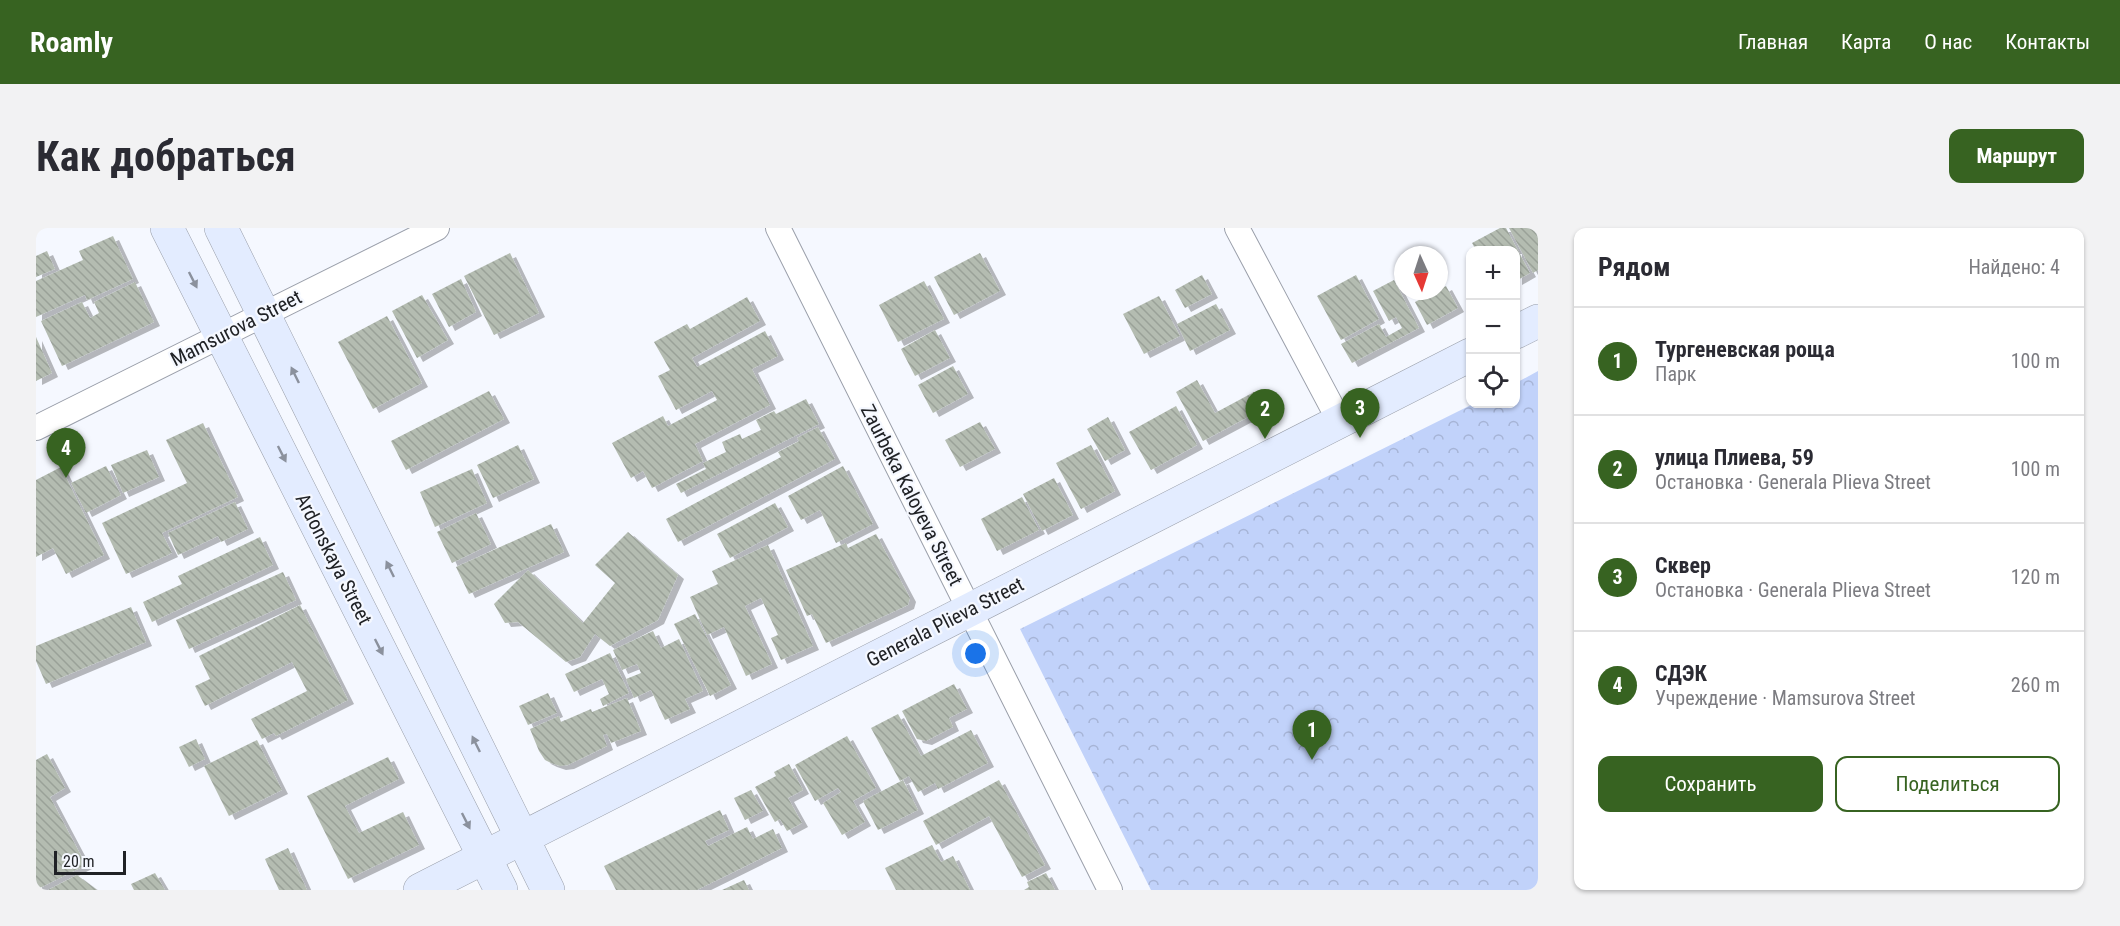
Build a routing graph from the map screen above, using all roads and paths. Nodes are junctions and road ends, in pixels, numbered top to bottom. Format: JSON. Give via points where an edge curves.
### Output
{"nodes":[{"id":1,"x":167,"y":228,"type":"edge"},
{"id":2,"x":221,"y":228,"type":"edge"},
{"id":3,"x":437,"y":228,"type":"edge"},
{"id":4,"x":778,"y":228,"type":"edge"},
{"id":5,"x":1237,"y":228,"type":"edge"},
{"id":6,"x":265,"y":314,"type":"junction"},
{"id":7,"x":1538,"y":321,"type":"edge"},
{"id":8,"x":1520,"y":330,"type":"edge"},
{"id":9,"x":222,"y":335,"type":"junction"},
{"id":10,"x":1466,"y":357,"type":"edge"},
{"id":11,"x":1340,"y":422,"type":"junction"},
{"id":12,"x":36,"y":428,"type":"edge"},
{"id":13,"x":969,"y":609,"type":"junction"},
{"id":14,"x":522,"y":838,"type":"junction"},
{"id":15,"x":485,"y":858,"type":"junction"},
{"id":16,"x":420,"y":890,"type":"edge"},
{"id":17,"x":501,"y":890,"type":"edge"},
{"id":18,"x":549,"y":890,"type":"edge"},
{"id":19,"x":1110,"y":890,"type":"edge"}],
"edges":[{"from":1,"to":9,"type":"main road","name":"Ardonskaya Street","one_way":true},
{"from":2,"to":6,"type":"main road"},
{"from":3,"to":6,"type":"street","name":"Mamsurova Street"},
{"from":4,"to":13,"type":"street","name":"Zaurbeka Kaloyeva Street"},
{"from":5,"to":11,"type":"street"},
{"from":6,"to":9,"type":"street","name":"Mamsurova Street"},
{"from":14,"to":6,"type":"main road","one_way":true},
{"from":7,"to":8,"type":"main road"},
{"from":9,"to":12,"type":"street","name":"Mamsurova Street"},
{"from":9,"to":15,"type":"main road","name":"Ardonskaya Street","one_way":true},
{"from":10,"to":11,"type":"main road","name":"Generala Plieva Street"},
{"from":11,"to":13,"type":"main road","name":"Generala Plieva Street"},
{"from":13,"to":14,"type":"main road","name":"Generala Plieva Street"},
{"from":13,"to":19,"type":"street","name":"Zaurbeka Kaloyeva Street"},
{"from":14,"to":15,"type":"main road","name":"Generala Plieva Street"},
{"from":14,"to":18,"type":"main road"},
{"from":15,"to":16,"type":"main road","name":"Generala Plieva Street"},
{"from":15,"to":17,"type":"main road","name":"Ardonskaya Street"}]}
